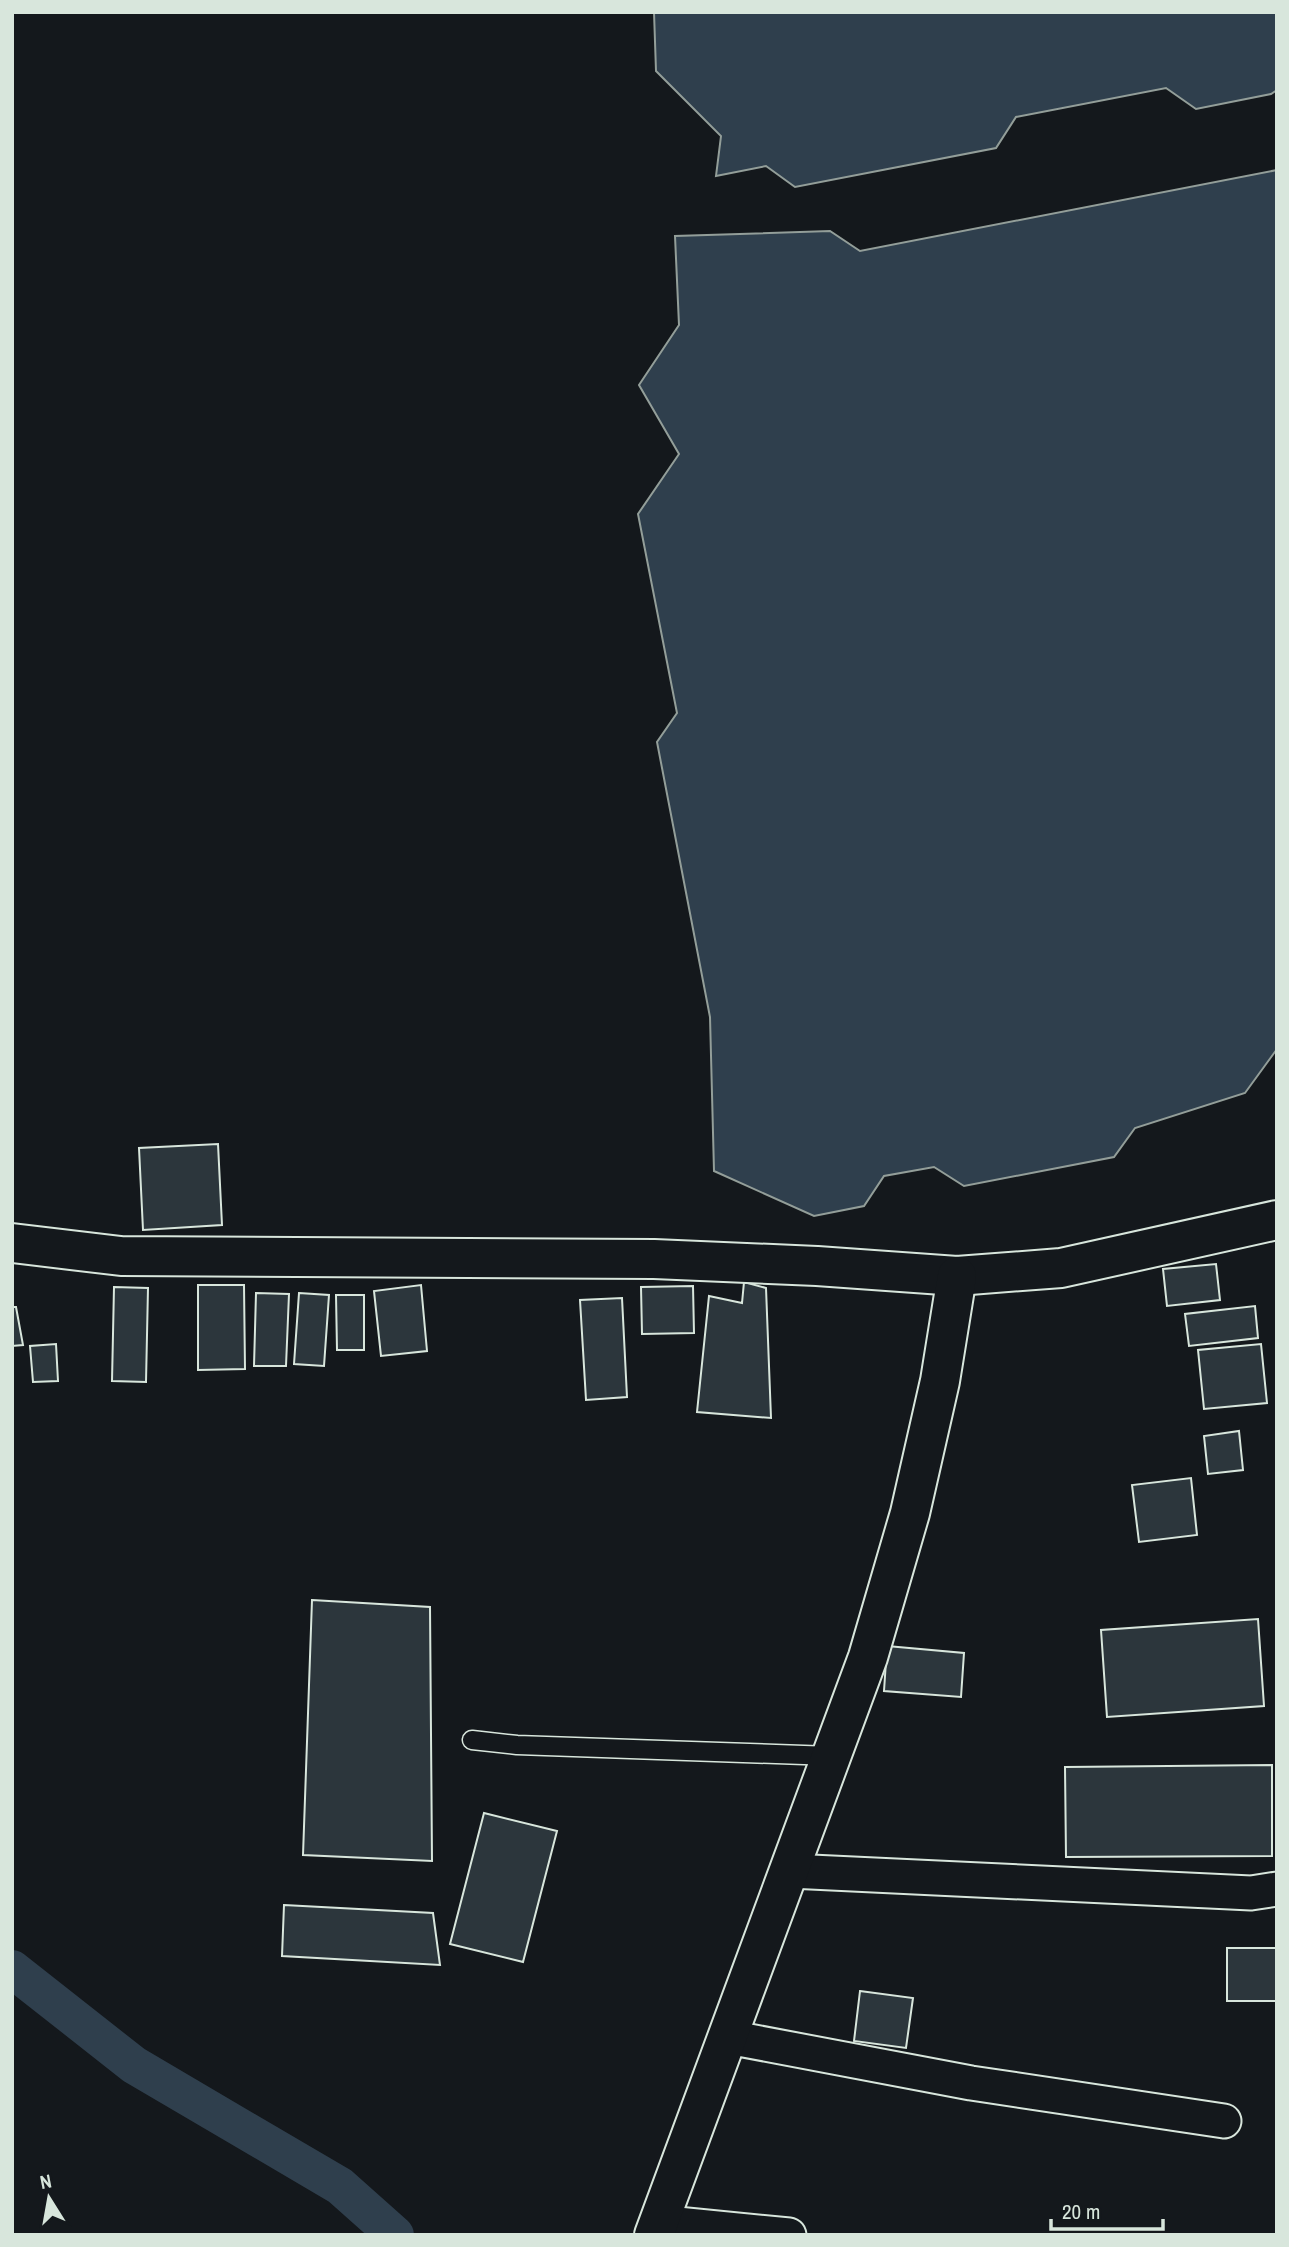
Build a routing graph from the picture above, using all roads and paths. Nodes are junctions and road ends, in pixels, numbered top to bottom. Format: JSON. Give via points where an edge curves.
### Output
{"nodes":[{"id":1,"x":1277,"y":1220,"type":"edge"},
{"id":2,"x":12,"y":1243,"type":"edge"},
{"id":3,"x":957,"y":1276,"type":"junction"},
{"id":4,"x":472,"y":1740,"type":"dead end"},
{"id":5,"x":832,"y":1756,"type":"junction"},
{"id":6,"x":790,"y":1871,"type":"junction"},
{"id":7,"x":1277,"y":1889,"type":"edge"},
{"id":8,"x":728,"y":2037,"type":"junction"},
{"id":9,"x":1224,"y":2120,"type":"dead end"},
{"id":10,"x":656,"y":2229,"type":"edge"},
{"id":11,"x":789,"y":2235,"type":"edge"}],
"edges":[{"from":1,"to":3,"type":"main road","via":[[1060,1268]]},
{"from":2,"to":3,"type":"main road","via":[[121,1256],[654,1259]]},
{"from":3,"to":5,"type":"main road","via":[[940,1381],[909,1513],[868,1657]]},
{"from":4,"to":5,"type":"lane"},
{"from":5,"to":6,"type":"main road"},
{"from":6,"to":7,"type":"street","via":[[1251,1893]]},
{"from":6,"to":8,"type":"main road"},
{"from":8,"to":9,"type":"street","via":[[971,2083]]},
{"from":8,"to":10,"type":"main road"},
{"from":10,"to":11,"type":"street"}]}
